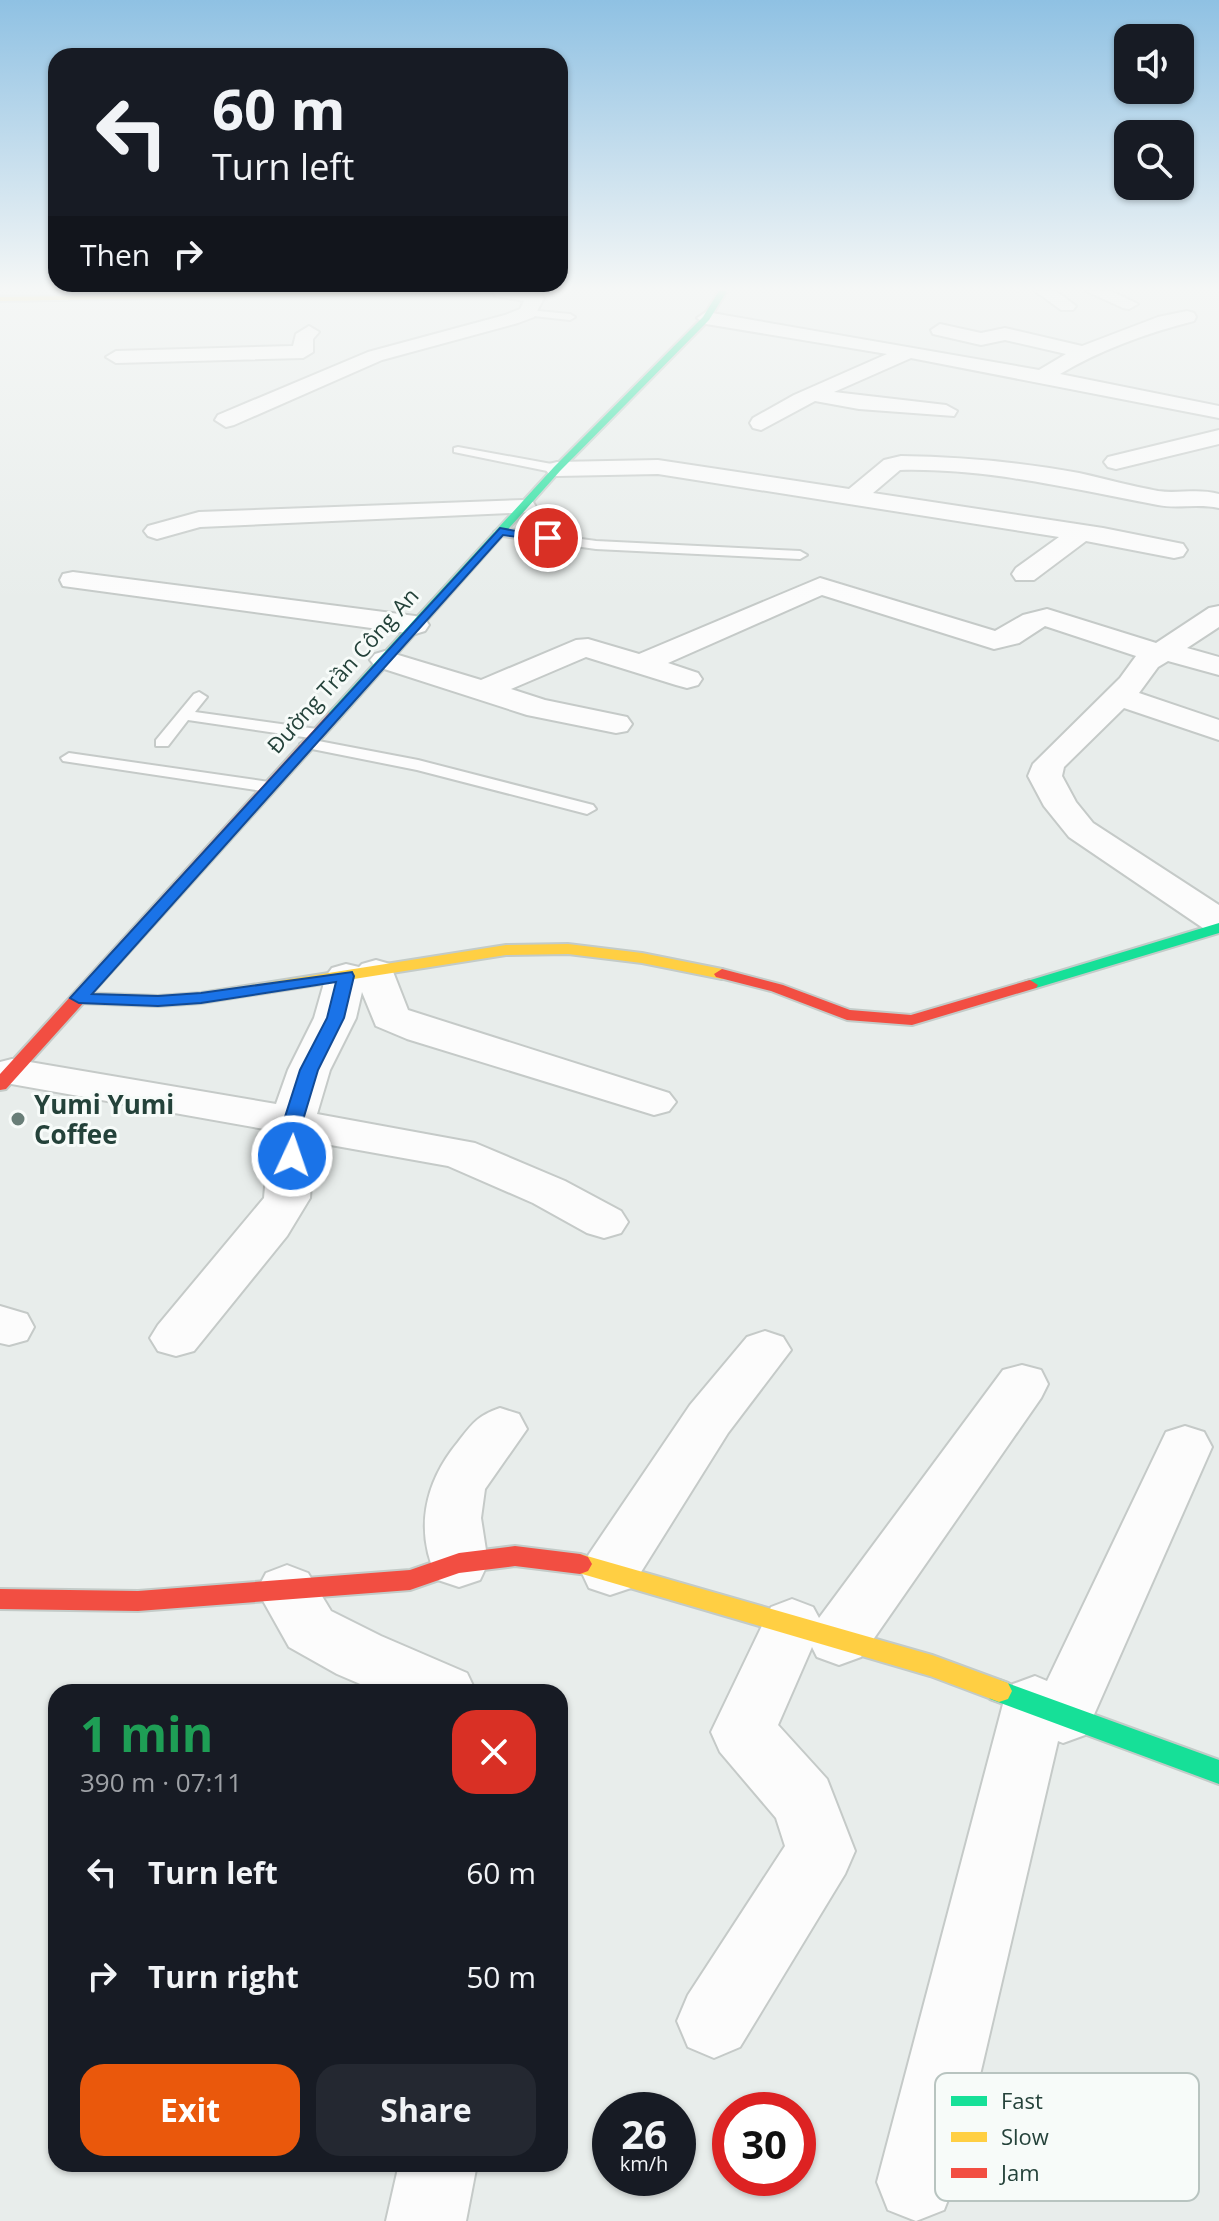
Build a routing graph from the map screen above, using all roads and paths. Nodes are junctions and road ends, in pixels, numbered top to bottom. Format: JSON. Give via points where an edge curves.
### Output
{"nodes":[{"id":1,"x":278,"y":395,"type":"edge"},
{"id":2,"x":630,"y":395,"type":"edge"},
{"id":3,"x":811,"y":395,"type":"edge"},
{"id":4,"x":815,"y":395,"type":"edge"},
{"id":5,"x":1089,"y":395,"type":"edge"},
{"id":6,"x":1136,"y":395,"type":"edge"},
{"id":7,"x":1069,"y":409,"type":"dead end"},
{"id":8,"x":946,"y":411,"type":"dead end"},
{"id":9,"x":1219,"y":412,"type":"edge"},
{"id":10,"x":226,"y":420,"type":"dead end"},
{"id":11,"x":761,"y":423,"type":"dead end"},
{"id":12,"x":1219,"y":437,"type":"edge"},
{"id":13,"x":458,"y":450,"type":"dead end"},
{"id":14,"x":1116,"y":462,"type":"dead end"},
{"id":15,"x":557,"y":469,"type":"junction"},
{"id":16,"x":853,"y":498,"type":"junction"},
{"id":17,"x":1219,"y":501,"type":"edge"},
{"id":18,"x":524,"y":507,"type":"junction"},
{"id":19,"x":157,"y":531,"type":"dead end"},
{"id":20,"x":500,"y":532,"type":"junction"},
{"id":21,"x":1079,"y":534,"type":"junction"},
{"id":22,"x":1174,"y":550,"type":"dead end"},
{"id":23,"x":800,"y":555,"type":"dead end"},
{"id":24,"x":1025,"y":574,"type":"dead end"},
{"id":25,"x":73,"y":580,"type":"dead end"},
{"id":26,"x":1219,"y":614,"type":"edge"},
{"id":27,"x":415,"y":625,"type":"junction"},
{"id":28,"x":1206,"y":634,"type":"edge"},
{"id":29,"x":1162,"y":652,"type":"junction"},
{"id":30,"x":385,"y":660,"type":"junction"},
{"id":31,"x":640,"y":665,"type":"junction"},
{"id":32,"x":1219,"y":666,"type":"edge"},
{"id":33,"x":687,"y":679,"type":"dead end"},
{"id":34,"x":483,"y":690,"type":"junction"},
{"id":35,"x":1124,"y":690,"type":"junction"},
{"id":36,"x":199,"y":697,"type":"dead end"},
{"id":37,"x":1219,"y":709,"type":"edge"},
{"id":38,"x":184,"y":715,"type":"junction"},
{"id":39,"x":616,"y":724,"type":"dead end"},
{"id":40,"x":1219,"y":730,"type":"edge"},
{"id":41,"x":312,"y":739,"type":"junction"},
{"id":42,"x":162,"y":743,"type":"dead end"},
{"id":43,"x":69,"y":758,"type":"dead end"},
{"id":44,"x":269,"y":787,"type":"junction"},
{"id":45,"x":587,"y":809,"type":"dead end"},
{"id":46,"x":1219,"y":922,"type":"edge"},
{"id":47,"x":1219,"y":928,"type":"edge"},
{"id":48,"x":361,"y":974,"type":"junction"},
{"id":49,"x":79,"y":998,"type":"junction"},
{"id":50,"x":6,"y":1078,"type":"edge"},
{"id":51,"x":654,"y":1102,"type":"dead end"},
{"id":52,"x":293,"y":1120,"type":"junction"},
{"id":53,"x":604,"y":1222,"type":"dead end"},
{"id":54,"x":176,"y":1338,"type":"dead end"},
{"id":55,"x":765,"y":1350,"type":"dead end"},
{"id":56,"x":1022,"y":1384,"type":"dead end"},
{"id":57,"x":500,"y":1429,"type":"dead end"},
{"id":58,"x":1185,"y":1447,"type":"dead end"},
{"id":59,"x":459,"y":1563,"type":"junction"},
{"id":60,"x":610,"y":1571,"type":"junction"},
{"id":61,"x":287,"y":1590,"type":"junction"},
{"id":62,"x":0,"y":1599,"type":"edge"},
{"id":63,"x":816,"y":1632,"type":"junction"},
{"id":64,"x":426,"y":1684,"type":"edge"},
{"id":65,"x":1049,"y":1709,"type":"junction"},
{"id":66,"x":1219,"y":1772,"type":"edge"},
{"id":67,"x":714,"y":2021,"type":"dead end"},
{"id":68,"x":947,"y":2073,"type":"edge"},
{"id":69,"x":935,"y":2114,"type":"edge"},
{"id":70,"x":436,"y":2172,"type":"edge"},
{"id":71,"x":916,"y":2182,"type":"dead end"},
{"id":72,"x":426,"y":2221,"type":"edge"}],
"edges":[{"from":1,"to":10,"type":"street"},
{"from":2,"to":15,"type":"main road","name":"Đường Trần Công An"},
{"from":3,"to":11,"type":"street"},
{"from":4,"to":8,"type":"street"},
{"from":5,"to":7,"type":"street"},
{"from":6,"to":9,"type":"street"},
{"from":12,"to":14,"type":"street"},
{"from":13,"to":15,"type":"lane"},
{"from":15,"to":16,"type":"street","via":[[658,467]]},
{"from":15,"to":18,"type":"main road","name":"Đường Trần Công An"},
{"from":16,"to":17,"type":"street","via":[[901,463],[1022,472],[1152,498]]},
{"from":16,"to":21,"type":"street"},
{"from":18,"to":19,"type":"street","via":[[199,520]]},
{"from":18,"to":20,"type":"main road","name":"Đường Trần Công An"},
{"from":20,"to":23,"type":"lane","via":[[596,545]]},
{"from":20,"to":27,"type":"main road","name":"Đường Trần Công An"},
{"from":21,"to":22,"type":"street"},
{"from":21,"to":24,"type":"street"},
{"from":25,"to":27,"type":"street"},
{"from":26,"to":28,"type":"street"},
{"from":27,"to":30,"type":"main road","name":"Đường Trần Công An"},
{"from":28,"to":29,"type":"street"},
{"from":29,"to":31,"type":"street","via":[[1047,617],[994,640],[820,586]]},
{"from":29,"to":32,"type":"street"},
{"from":29,"to":35,"type":"street","via":[[1139,669]]},
{"from":30,"to":34,"type":"street"},
{"from":30,"to":41,"type":"main road","name":"Đường Trần Công An"},
{"from":31,"to":33,"type":"street"},
{"from":31,"to":34,"type":"street","via":[[582,647]]},
{"from":34,"to":39,"type":"street"},
{"from":35,"to":37,"type":"street"},
{"from":35,"to":40,"type":"street"},
{"from":35,"to":46,"type":"street","via":[[1049,764],[1045,776],[1081,830]]},
{"from":36,"to":38,"type":"lane"},
{"from":38,"to":41,"type":"lane"},
{"from":38,"to":42,"type":"lane"},
{"from":41,"to":44,"type":"main road","name":"Đường Trần Công An"},
{"from":41,"to":45,"type":"lane"},
{"from":43,"to":44,"type":"lane"},
{"from":44,"to":49,"type":"main road","name":"Đường Trần Công An"},
{"from":47,"to":48,"type":"main road","via":[[912,1020],[847,1015],[727,975],[568,949],[506,950]]},
{"from":48,"to":49,"type":"main road","via":[[201,998]]},
{"from":48,"to":51,"type":"street","via":[[390,1017]]},
{"from":48,"to":52,"type":"street","via":[[309,1070]]},
{"from":49,"to":50,"type":"main road","name":"Đường Trần Công An"},
{"from":50,"to":52,"type":"street"},
{"from":52,"to":53,"type":"street","via":[[326,1131],[459,1153]]},
{"from":52,"to":54,"type":"street","via":[[287,1198]]},
{"from":55,"to":60,"type":"street","via":[[709,1419]]},
{"from":56,"to":63,"type":"street"},
{"from":57,"to":59,"type":"street","via":[[457,1482],[450,1516]]},
{"from":58,"to":65,"type":"street"},
{"from":59,"to":60,"type":"main road","via":[[515,1556]]},
{"from":59,"to":61,"type":"main road","via":[[410,1580]]},
{"from":60,"to":63,"type":"main road"},
{"from":61,"to":62,"type":"main road","via":[[138,1601]]},
{"from":61,"to":64,"type":"street","via":[[310,1629]]},
{"from":63,"to":65,"type":"main road","via":[[932,1666]]},
{"from":63,"to":67,"type":"street","via":[[743,1732],[804,1801],[821,1851]]},
{"from":65,"to":66,"type":"main road"},
{"from":65,"to":68,"type":"street"},
{"from":69,"to":71,"type":"street"},
{"from":70,"to":72,"type":"street"}]}
